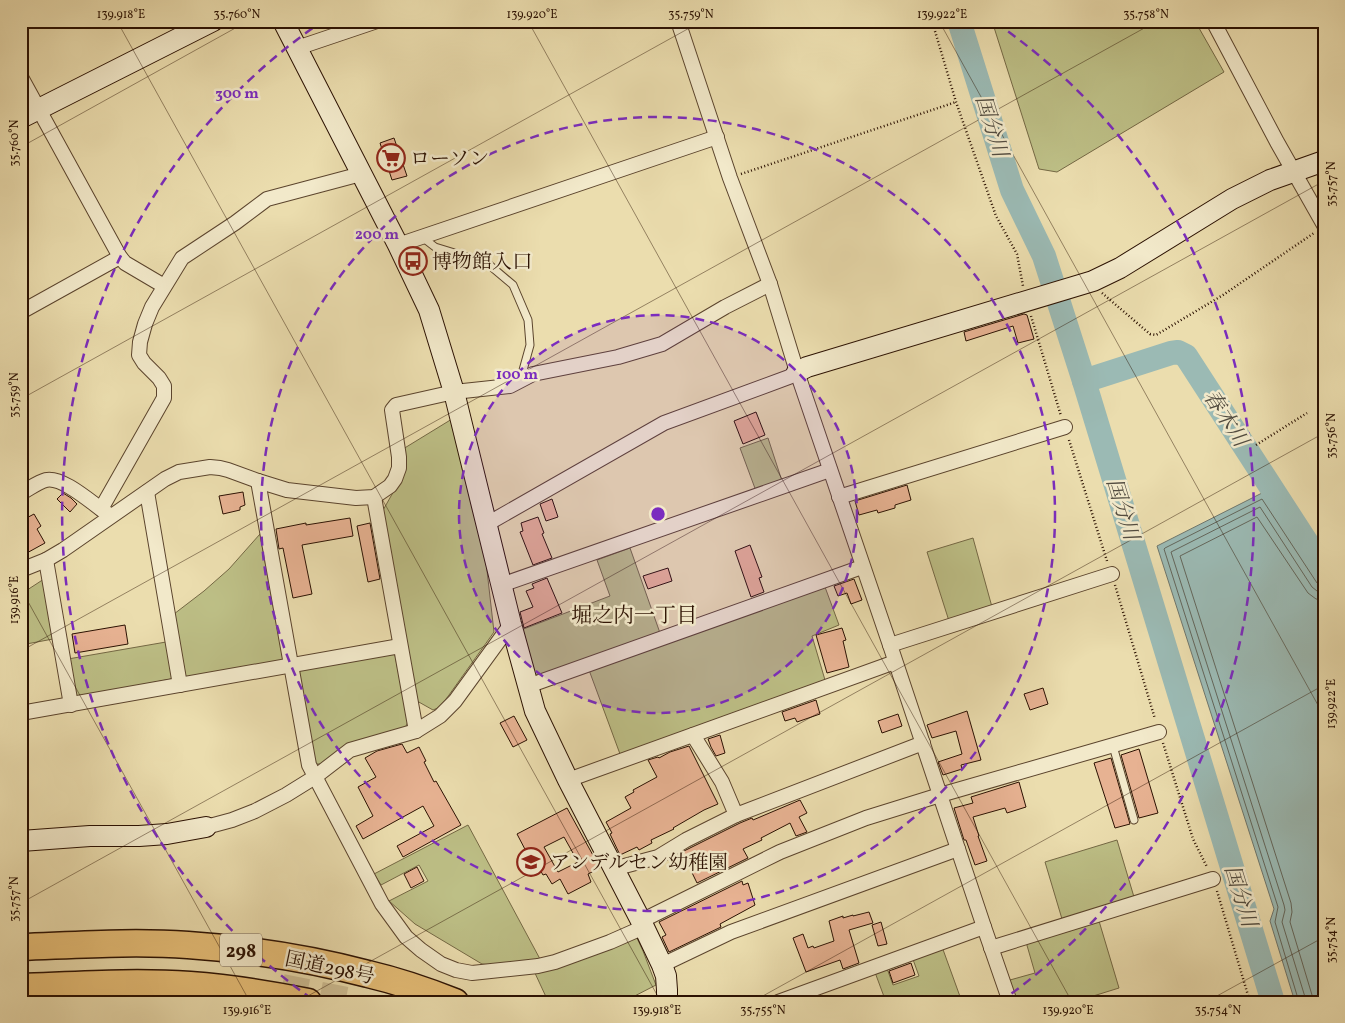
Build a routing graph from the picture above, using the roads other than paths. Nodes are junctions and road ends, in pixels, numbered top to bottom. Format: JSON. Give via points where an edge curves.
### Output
{"nodes":[{"id":1,"x":214,"y":21,"type":"edge"},
{"id":2,"x":283,"y":21,"type":"edge"},
{"id":3,"x":377,"y":21,"type":"edge"},
{"id":4,"x":678,"y":21,"type":"edge"},
{"id":5,"x":1213,"y":21,"type":"edge"},
{"id":6,"x":297,"y":48,"type":"junction"},
{"id":7,"x":21,"y":77,"type":"edge"},
{"id":8,"x":30,"y":113,"type":"edge"},
{"id":9,"x":717,"y":136,"type":"junction"},
{"id":10,"x":1324,"y":161,"type":"edge"},
{"id":11,"x":1294,"y":171,"type":"junction"},
{"id":12,"x":361,"y":174,"type":"junction"},
{"id":13,"x":1320,"y":228,"type":"edge"},
{"id":14,"x":422,"y":237,"type":"junction"},
{"id":15,"x":398,"y":245,"type":"junction"},
{"id":16,"x":120,"y":257,"type":"junction"},
{"id":17,"x":770,"y":284,"type":"junction"},
{"id":18,"x":164,"y":286,"type":"junction"},
{"id":19,"x":21,"y":312,"type":"edge"},
{"id":20,"x":798,"y":372,"type":"junction"},
{"id":21,"x":519,"y":381,"type":"junction"},
{"id":22,"x":454,"y":392,"type":"junction"},
{"id":23,"x":1065,"y":427,"type":"road end"},
{"id":24,"x":830,"y":470,"type":"junction"},
{"id":25,"x":258,"y":481,"type":"junction"},
{"id":26,"x":21,"y":492,"type":"edge"},
{"id":27,"x":147,"y":492,"type":"junction"},
{"id":28,"x":374,"y":497,"type":"junction"},
{"id":29,"x":839,"y":497,"type":"junction"},
{"id":30,"x":106,"y":512,"type":"junction"},
{"id":31,"x":487,"y":524,"type":"junction"},
{"id":32,"x":46,"y":560,"type":"junction"},
{"id":33,"x":862,"y":566,"type":"junction"},
{"id":34,"x":21,"y":570,"type":"edge"},
{"id":35,"x":1112,"y":574,"type":"road end"},
{"id":36,"x":502,"y":585,"type":"junction"},
{"id":37,"x":511,"y":624,"type":"junction"},
{"id":38,"x":890,"y":645,"type":"junction"},
{"id":39,"x":400,"y":646,"type":"junction"},
{"id":40,"x":895,"y":662,"type":"junction"},
{"id":41,"x":292,"y":665,"type":"junction"},
{"id":42,"x":180,"y":685,"type":"junction"},
{"id":43,"x":528,"y":686,"type":"junction"},
{"id":44,"x":71,"y":704,"type":"junction"},
{"id":45,"x":21,"y":713,"type":"edge"},
{"id":46,"x":416,"y":731,"type":"junction"},
{"id":47,"x":1159,"y":732,"type":"road end"},
{"id":48,"x":693,"y":735,"type":"junction"},
{"id":49,"x":923,"y":743,"type":"junction"},
{"id":50,"x":1113,"y":746,"type":"junction"},
{"id":51,"x":315,"y":777,"type":"junction"},
{"id":52,"x":568,"y":780,"type":"junction"},
{"id":53,"x":940,"y":795,"type":"junction"},
{"id":54,"x":736,"y":815,"type":"junction"},
{"id":55,"x":1134,"y":820,"type":"dead end"},
{"id":56,"x":206,"y":827,"type":"joint"},
{"id":57,"x":21,"y":841,"type":"edge"},
{"id":58,"x":958,"y":848,"type":"junction"},
{"id":59,"x":614,"y":869,"type":"junction"},
{"id":60,"x":1213,"y":879,"type":"road end"},
{"id":61,"x":643,"y":924,"type":"junction"},
{"id":62,"x":984,"y":927,"type":"junction"},
{"id":63,"x":21,"y":948,"type":"edge"},
{"id":64,"x":991,"y":948,"type":"junction"},
{"id":65,"x":662,"y":966,"type":"junction"},
{"id":66,"x":21,"y":987,"type":"edge"},
{"id":67,"x":308,"y":1002,"type":"edge"},
{"id":68,"x":455,"y":1002,"type":"edge"},
{"id":69,"x":667,"y":1002,"type":"edge"},
{"id":70,"x":778,"y":1002,"type":"edge"},
{"id":71,"x":1010,"y":1002,"type":"edge"}],
"edges":[{"from":1,"to":8,"type":"street"},
{"from":2,"to":6,"type":"street"},
{"from":3,"to":6,"type":"street"},
{"from":4,"to":9,"type":"street"},
{"from":5,"to":11,"type":"street"},
{"from":6,"to":12,"type":"street"},
{"from":7,"to":8,"type":"street"},
{"from":8,"to":16,"type":"street"},
{"from":9,"to":14,"type":"street"},
{"from":9,"to":17,"type":"street"},
{"from":10,"to":11,"type":"street"},
{"from":11,"to":13,"type":"street"},
{"from":11,"to":20,"type":"street","via":[[1232,199],[1120,268],[1087,283]]},
{"from":12,"to":15,"type":"street"},
{"from":12,"to":18,"type":"street","via":[[266,199],[182,258]]},
{"from":14,"to":15,"type":"street"},
{"from":14,"to":21,"type":"lane","via":[[435,247],[487,263],[512,285],[528,320],[530,345]]},
{"from":15,"to":22,"type":"street","via":[[429,310]]},
{"from":16,"to":18,"type":"street"},
{"from":16,"to":19,"type":"street"},
{"from":17,"to":20,"type":"street"},
{"from":17,"to":21,"type":"street","via":[[725,306],[662,344],[618,357],[533,374]]},
{"from":18,"to":30,"type":"street","via":[[145,324],[139,355],[164,386],[164,398]]},
{"from":20,"to":24,"type":"street"},
{"from":20,"to":31,"type":"street","via":[[664,422]]},
{"from":21,"to":22,"type":"street","via":[[510,386]]},
{"from":22,"to":28,"type":"street","via":[[396,405],[392,410],[399,468],[390,486]]},
{"from":22,"to":31,"type":"street"},
{"from":23,"to":29,"type":"street"},
{"from":24,"to":29,"type":"street"},
{"from":24,"to":36,"type":"street"},
{"from":25,"to":27,"type":"street","via":[[210,467],[172,474]]},
{"from":25,"to":28,"type":"street","via":[[287,490]]},
{"from":25,"to":41,"type":"street"},
{"from":26,"to":30,"type":"street","via":[[53,480],[66,484]]},
{"from":27,"to":30,"type":"street"},
{"from":27,"to":42,"type":"street"},
{"from":28,"to":39,"type":"street"},
{"from":29,"to":33,"type":"street"},
{"from":30,"to":32,"type":"street","via":[[63,550]]},
{"from":31,"to":36,"type":"street"},
{"from":32,"to":34,"type":"street"},
{"from":32,"to":44,"type":"street"},
{"from":33,"to":38,"type":"street"},
{"from":33,"to":43,"type":"street"},
{"from":35,"to":38,"type":"street"},
{"from":36,"to":37,"type":"street"},
{"from":37,"to":43,"type":"street"},
{"from":37,"to":46,"type":"street","via":[[455,701],[440,716]]},
{"from":38,"to":40,"type":"street"},
{"from":39,"to":41,"type":"street"},
{"from":39,"to":46,"type":"street"},
{"from":40,"to":48,"type":"street"},
{"from":40,"to":49,"type":"street"},
{"from":41,"to":42,"type":"street"},
{"from":41,"to":51,"type":"street"},
{"from":42,"to":44,"type":"street"},
{"from":43,"to":52,"type":"street","via":[[535,711]]},
{"from":44,"to":45,"type":"street"},
{"from":46,"to":51,"type":"street","via":[[350,750]]},
{"from":47,"to":50,"type":"street"},
{"from":48,"to":52,"type":"street"},
{"from":48,"to":54,"type":"street","via":[[722,782]]},
{"from":49,"to":53,"type":"street"},
{"from":49,"to":54,"type":"street"},
{"from":50,"to":53,"type":"street"},
{"from":50,"to":55,"type":"lane"},
{"from":51,"to":56,"type":"street","via":[[255,811]]},
{"from":51,"to":61,"type":"street","via":[[382,904],[406,937],[441,964],[472,973],[538,966],[573,956]]},
{"from":52,"to":59,"type":"street"},
{"from":53,"to":58,"type":"street"},
{"from":53,"to":61,"type":"street","via":[[866,818],[780,852]]},
{"from":54,"to":59,"type":"street","via":[[658,857]]},
{"from":56,"to":57,"type":"street","via":[[167,834]]},
{"from":58,"to":62,"type":"street"},
{"from":58,"to":65,"type":"street","via":[[731,932]]},
{"from":59,"to":61,"type":"street"},
{"from":60,"to":64,"type":"street"},
{"from":61,"to":65,"type":"street"},
{"from":62,"to":64,"type":"street"},
{"from":62,"to":70,"type":"street"},
{"from":63,"to":68,"type":"highway","name":"国道298号","number":"298","via":[[188,945],[256,952],[368,973]]},
{"from":64,"to":71,"type":"street"},
{"from":65,"to":69,"type":"street","via":[[668,990]]},
{"from":66,"to":67,"type":"highway","name":"国道298号","number":"298","via":[[190,985],[253,991]]}]}
